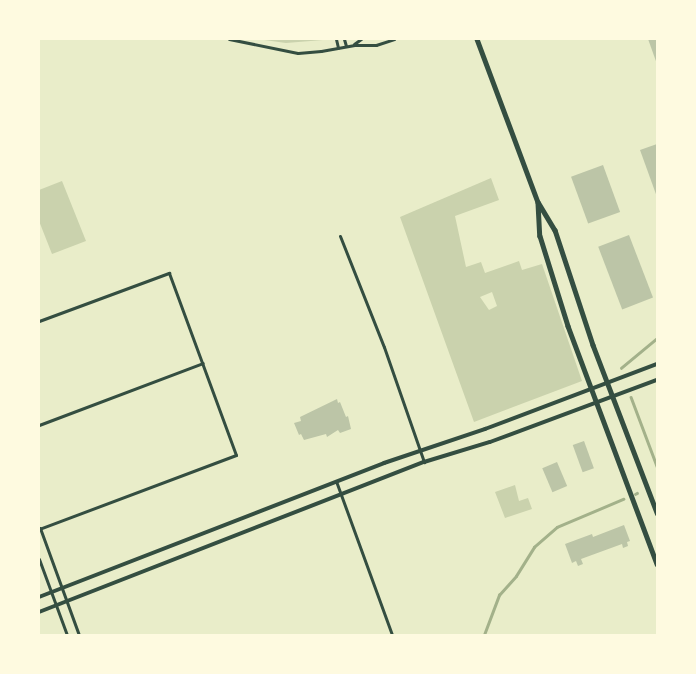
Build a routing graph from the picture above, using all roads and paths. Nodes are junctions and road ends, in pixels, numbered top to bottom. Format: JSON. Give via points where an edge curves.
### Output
{"nodes":[{"id":1,"x":229,"y":39,"type":"edge"},
{"id":2,"x":336,"y":39,"type":"edge"},
{"id":3,"x":344,"y":39,"type":"edge"},
{"id":4,"x":361,"y":39,"type":"edge"},
{"id":5,"x":394,"y":39,"type":"edge"},
{"id":6,"x":477,"y":39,"type":"edge"},
{"id":7,"x":354,"y":45,"type":"junction"},
{"id":8,"x":346,"y":46,"type":"junction"},
{"id":9,"x":338,"y":48,"type":"junction"},
{"id":10,"x":538,"y":202,"type":"junction"},
{"id":11,"x":340,"y":236,"type":"dead end"},
{"id":12,"x":39,"y":321,"type":"edge"},
{"id":13,"x":203,"y":363,"type":"junction"},
{"id":14,"x":657,"y":364,"type":"edge"},
{"id":15,"x":657,"y":380,"type":"edge"},
{"id":16,"x":608,"y":383,"type":"junction"},
{"id":17,"x":591,"y":389,"type":"junction"},
{"id":18,"x":613,"y":396,"type":"junction"},
{"id":19,"x":597,"y":402,"type":"junction"},
{"id":20,"x":39,"y":424,"type":"edge"},
{"id":21,"x":419,"y":450,"type":"junction"},
{"id":22,"x":424,"y":462,"type":"junction"},
{"id":23,"x":336,"y":481,"type":"junction"},
{"id":24,"x":340,"y":495,"type":"junction"},
{"id":25,"x":657,"y":514,"type":"edge"},
{"id":26,"x":39,"y":528,"type":"edge"},
{"id":27,"x":39,"y":559,"type":"edge"},
{"id":28,"x":657,"y":564,"type":"edge"},
{"id":29,"x":60,"y":589,"type":"junction"},
{"id":30,"x":51,"y":592,"type":"junction"},
{"id":31,"x":39,"y":597,"type":"edge"},
{"id":32,"x":65,"y":601,"type":"junction"},
{"id":33,"x":56,"y":606,"type":"junction"},
{"id":34,"x":39,"y":612,"type":"edge"},
{"id":35,"x":68,"y":635,"type":"edge"},
{"id":36,"x":79,"y":635,"type":"edge"},
{"id":37,"x":392,"y":635,"type":"edge"}],
"edges":[{"from":1,"to":9,"type":"street","via":[[298,52]]},
{"from":2,"to":9,"type":"street"},
{"from":3,"to":8,"type":"street"},
{"from":4,"to":7,"type":"street"},
{"from":5,"to":7,"type":"street","via":[[376,45]]},
{"from":6,"to":10,"type":"main road"},
{"from":7,"to":8,"type":"street"},
{"from":8,"to":9,"type":"street"},
{"from":10,"to":16,"type":"main road","via":[[555,230]]},
{"from":10,"to":17,"type":"main road","via":[[540,236]]},
{"from":11,"to":21,"type":"street","via":[[384,346]]},
{"from":12,"to":13,"type":"street","via":[[169,273]]},
{"from":13,"to":20,"type":"street"},
{"from":13,"to":26,"type":"street","via":[[236,454]]},
{"from":14,"to":16,"type":"street"},
{"from":15,"to":18,"type":"street"},
{"from":16,"to":17,"type":"street"},
{"from":16,"to":18,"type":"main road"},
{"from":17,"to":19,"type":"main road"},
{"from":17,"to":21,"type":"street"},
{"from":18,"to":19,"type":"street"},
{"from":18,"to":25,"type":"main road"},
{"from":19,"to":22,"type":"street","via":[[490,442]]},
{"from":19,"to":28,"type":"main road"},
{"from":21,"to":22,"type":"street"},
{"from":21,"to":23,"type":"street"},
{"from":22,"to":24,"type":"street"},
{"from":23,"to":24,"type":"street"},
{"from":23,"to":29,"type":"street"},
{"from":24,"to":32,"type":"street"},
{"from":24,"to":37,"type":"street"},
{"from":26,"to":29,"type":"street"},
{"from":27,"to":30,"type":"street"},
{"from":29,"to":30,"type":"street"},
{"from":29,"to":32,"type":"street"},
{"from":30,"to":31,"type":"street"},
{"from":30,"to":33,"type":"street"},
{"from":32,"to":33,"type":"street"},
{"from":32,"to":36,"type":"street"},
{"from":33,"to":34,"type":"street"},
{"from":33,"to":35,"type":"street"}]}
